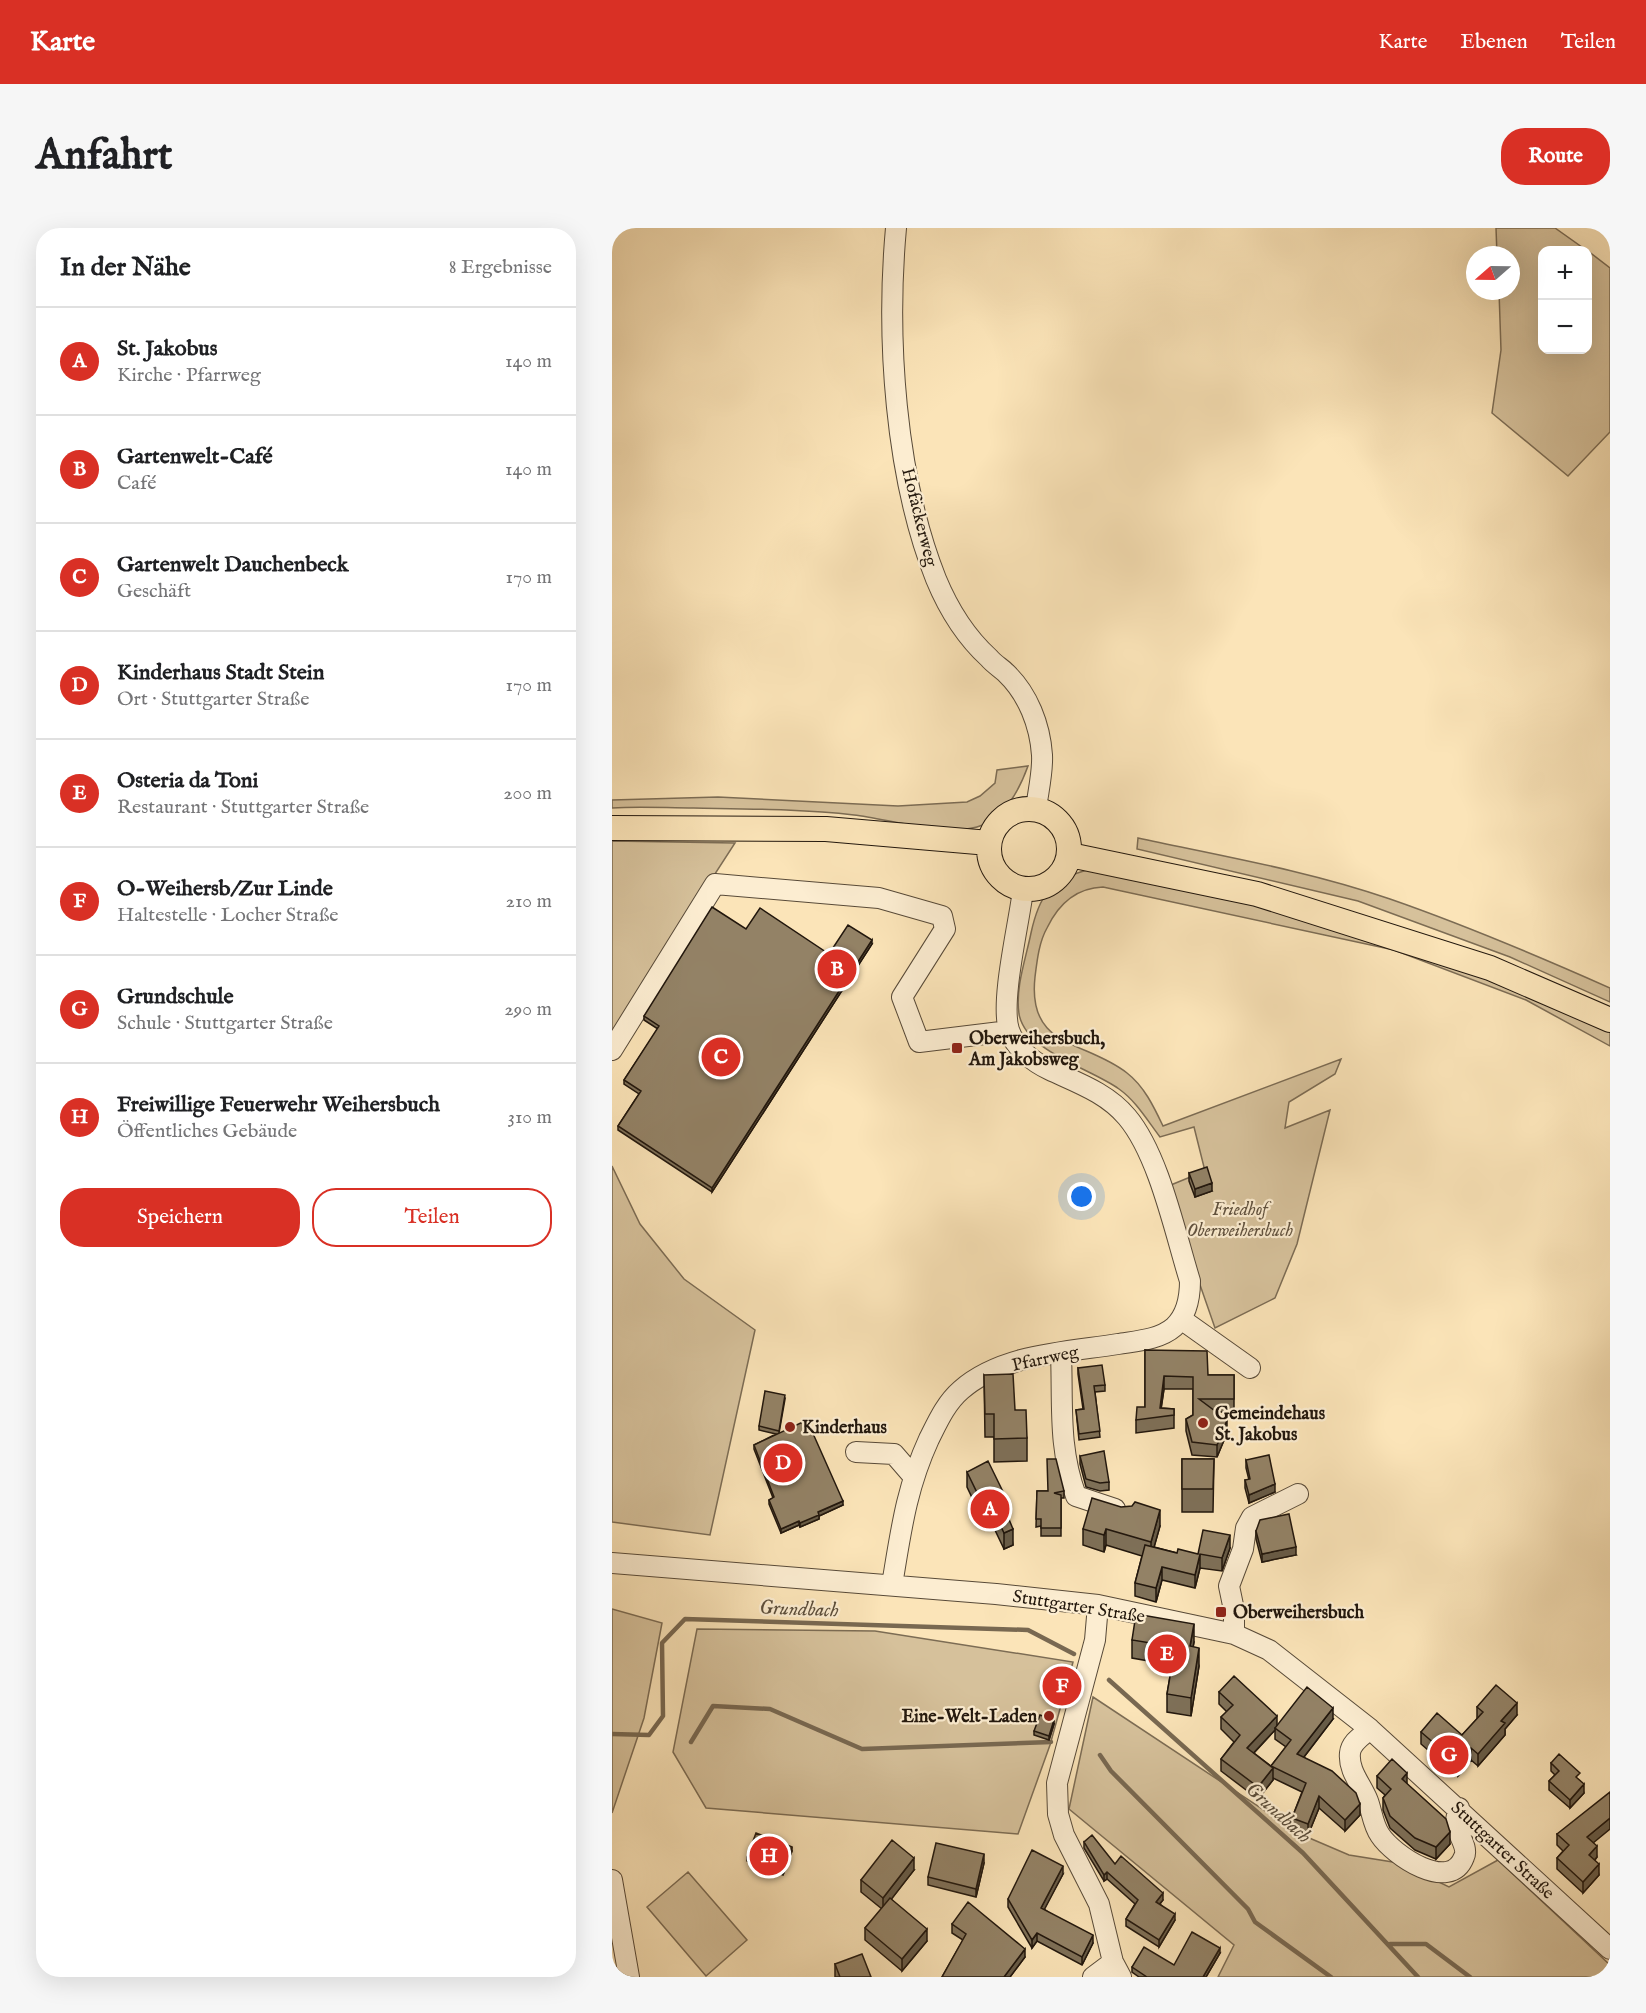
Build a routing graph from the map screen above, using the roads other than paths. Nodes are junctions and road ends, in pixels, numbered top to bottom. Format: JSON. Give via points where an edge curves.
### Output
{"nodes":[{"id":1,"x":896,"y":228,"type":"edge"},
{"id":2,"x":1035,"y":809,"type":"junction"},
{"id":3,"x":612,"y":828,"type":"edge"},
{"id":4,"x":989,"y":843,"type":"junction"},
{"id":5,"x":1070,"y":855,"type":"junction"},
{"id":6,"x":1023,"y":890,"type":"junction"},
{"id":7,"x":1610,"y":1020,"type":"edge"},
{"id":8,"x":1009,"y":1031,"type":"junction"},
{"id":9,"x":612,"y":1050,"type":"edge"},
{"id":10,"x":1181,"y":1319,"type":"junction"},
{"id":11,"x":1061,"y":1353,"type":"junction"},
{"id":12,"x":1250,"y":1368,"type":"dead end"},
{"id":13,"x":856,"y":1452,"type":"dead end"},
{"id":14,"x":913,"y":1476,"type":"junction"},
{"id":15,"x":1298,"y":1494,"type":"dead end"},
{"id":16,"x":1125,"y":1512,"type":"edge"},
{"id":17,"x":612,"y":1563,"type":"edge"},
{"id":18,"x":892,"y":1585,"type":"junction"},
{"id":19,"x":1098,"y":1605,"type":"junction"},
{"id":20,"x":1234,"y":1634,"type":"junction"},
{"id":21,"x":1370,"y":1729,"type":"junction"},
{"id":22,"x":1459,"y":1808,"type":"junction"},
{"id":23,"x":612,"y":1880,"type":"edge"},
{"id":24,"x":1610,"y":1948,"type":"edge"},
{"id":25,"x":1117,"y":1970,"type":"edge"},
{"id":26,"x":629,"y":1977,"type":"edge"},
{"id":27,"x":1093,"y":1977,"type":"edge"}],
"edges":[{"from":1,"to":2,"type":"street","name":"Hofäckerweg","via":[[891,279],[892,335],[909,481],[921,534],[937,580],[960,623],[989,659],[1020,688],[1037,722],[1042,757]]},
{"from":2,"to":4,"type":"main road","via":[[1005,817],[994,828]]},
{"from":2,"to":5,"type":"main road","via":[[1048,813],[1062,826],[1070,843]]},
{"from":3,"to":4,"type":"main road","via":[[826,829]]},
{"from":4,"to":6,"type":"main road","via":[[989,856],[997,873]]},
{"from":5,"to":6,"type":"main road","via":[[1064,871],[1053,883]]},
{"from":5,"to":7,"type":"main road","via":[[1257,894],[1490,968]]},
{"from":6,"to":8,"type":"street","via":[[1006,1011]]},
{"from":8,"to":9,"type":"street","via":[[919,1042],[902,997],[945,929],[942,916],[879,898],[715,884]]},
{"from":8,"to":10,"type":"street","via":[[1021,1051],[1044,1067],[1105,1095],[1142,1137],[1191,1281],[1190,1301]]},
{"from":10,"to":11,"type":"street","name":"Pfarrweg","via":[[1173,1328],[1150,1339]]},
{"from":10,"to":12,"type":"street"},
{"from":11,"to":14,"type":"street","name":"Pfarrweg","via":[[1026,1359],[984,1375],[961,1390],[942,1413]]},
{"from":11,"to":16,"type":"street","via":[[1062,1443],[1076,1496]]},
{"from":13,"to":14,"type":"street","via":[[894,1454]]},
{"from":14,"to":18,"type":"street","name":"Pfarrweg"},
{"from":15,"to":20,"type":"street","via":[[1252,1517],[1246,1528],[1243,1549],[1229,1586]]},
{"from":17,"to":18,"type":"street","name":"Stuttgarter Straße"},
{"from":18,"to":19,"type":"street","name":"Stuttgarter Straße"},
{"from":19,"to":20,"type":"street","name":"Stuttgarter Straße"},
{"from":19,"to":25,"type":"street","via":[[1095,1640],[1057,1783],[1058,1814],[1064,1836],[1099,1904]]},
{"from":20,"to":21,"type":"street","name":"Stuttgarter Straße","via":[[1269,1650]]},
{"from":21,"to":22,"type":"street","name":"Stuttgarter Straße"},
{"from":21,"to":22,"type":"street","via":[[1355,1741],[1350,1752],[1352,1768],[1381,1837],[1395,1851],[1412,1864],[1436,1872],[1457,1866],[1465,1850],[1456,1822]]},
{"from":22,"to":24,"type":"street","name":"Stuttgarter Straße"},
{"from":23,"to":26,"type":"street"},
{"from":25,"to":27,"type":"street"}]}
